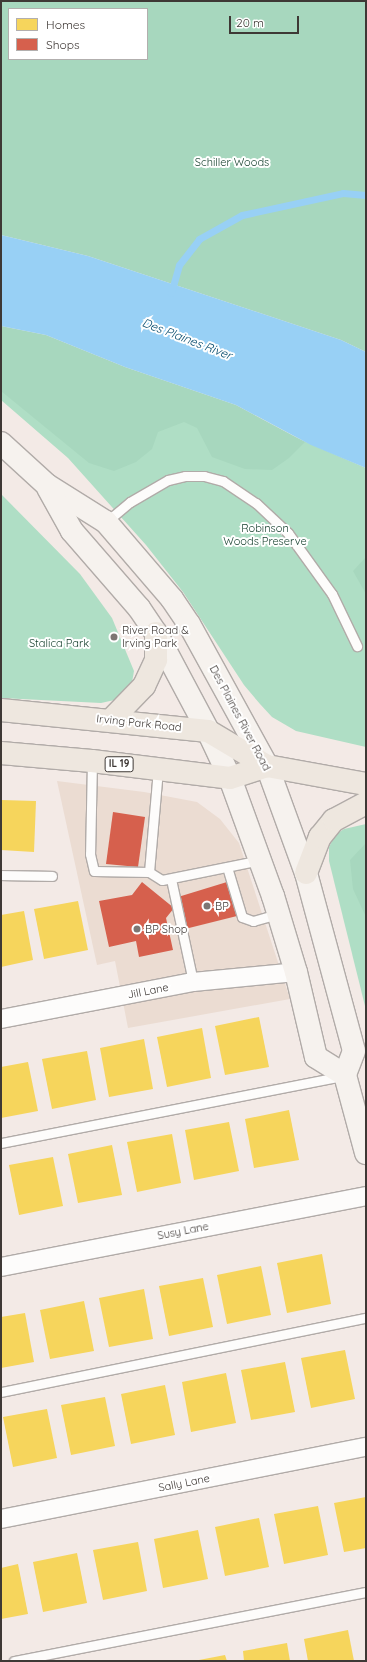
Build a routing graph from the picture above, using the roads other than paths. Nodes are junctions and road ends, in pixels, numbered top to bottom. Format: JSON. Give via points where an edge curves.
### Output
{"nodes":[{"id":1,"x":1,"y":443,"type":"edge"},
{"id":2,"x":47,"y":485,"type":"junction"},
{"id":3,"x":106,"y":522,"type":"junction"},
{"id":4,"x":156,"y":633,"type":"junction"},
{"id":5,"x":357,"y":646,"type":"dead end"},
{"id":6,"x":1,"y":710,"type":"edge"},
{"id":7,"x":112,"y":719,"type":"junction"},
{"id":8,"x":208,"y":731,"type":"junction"},
{"id":9,"x":1,"y":753,"type":"edge"},
{"id":10,"x":92,"y":761,"type":"junction"},
{"id":11,"x":266,"y":766,"type":"junction"},
{"id":12,"x":158,"y":769,"type":"junction"},
{"id":13,"x":230,"y":778,"type":"junction"},
{"id":14,"x":366,"y":784,"type":"edge"},
{"id":15,"x":366,"y":803,"type":"edge"},
{"id":16,"x":260,"y":860,"type":"junction"},
{"id":17,"x":227,"y":867,"type":"junction"},
{"id":18,"x":149,"y":872,"type":"junction"},
{"id":19,"x":306,"y":873,"type":"junction"},
{"id":20,"x":1,"y":875,"type":"edge"},
{"id":21,"x":52,"y":876,"type":"dead end"},
{"id":22,"x":170,"y":879,"type":"junction"},
{"id":23,"x":278,"y":914,"type":"junction"},
{"id":24,"x":296,"y":972,"type":"junction"},
{"id":25,"x":193,"y":982,"type":"junction"},
{"id":26,"x":1,"y":1019,"type":"edge"},
{"id":27,"x":345,"y":1075,"type":"junction"},
{"id":28,"x":1,"y":1143,"type":"edge"},
{"id":29,"x":366,"y":1153,"type":"edge"},
{"id":30,"x":366,"y":1196,"type":"edge"},
{"id":31,"x":1,"y":1267,"type":"edge"},
{"id":32,"x":366,"y":1318,"type":"edge"},
{"id":33,"x":1,"y":1392,"type":"edge"},
{"id":34,"x":366,"y":1447,"type":"edge"},
{"id":35,"x":1,"y":1519,"type":"edge"},
{"id":36,"x":366,"y":1592,"type":"edge"},
{"id":37,"x":14,"y":1661,"type":"edge"}],
"edges":[{"from":1,"to":2,"type":"main road","name":"Des Plaines River Road"},
{"from":2,"to":3,"type":"main road","name":"Des Plaines River Road"},
{"from":2,"to":4,"type":"main road","name":"Des Plaines River Road","via":[[72,531],[139,608]]},
{"from":3,"to":5,"type":"lane","via":[[130,502],[168,480],[204,476],[223,482],[256,503],[288,533],[332,594]]},
{"from":3,"to":11,"type":"main road","name":"Des Plaines River Road","via":[[190,624]]},
{"from":4,"to":7,"type":"main road","via":[[156,660],[144,686]]},
{"from":4,"to":8,"type":"main road","name":"Des Plaines River Road"},
{"from":6,"to":7,"type":"main road","name":"Irving Park Road","number":"IL 19"},
{"from":7,"to":8,"type":"main road","name":"Irving Park Road","number":"IL 19"},
{"from":8,"to":11,"type":"main road","name":"Irving Park Road","number":"IL 19"},
{"from":8,"to":13,"type":"main road","name":"Des Plaines River Road"},
{"from":9,"to":10,"type":"main road","name":"Irving Park Road","number":"IL 19"},
{"from":10,"to":12,"type":"main road","name":"Irving Park Road","number":"IL 19"},
{"from":10,"to":18,"type":"lane","via":[[90,854],[94,871]]},
{"from":11,"to":13,"type":"main road","name":"Irving Park Road","number":"IL 19"},
{"from":11,"to":14,"type":"main road","name":"Irving Park Road","number":"IL 19"},
{"from":11,"to":19,"type":"main road","name":"Des Plaines River Road"},
{"from":12,"to":13,"type":"main road","name":"Irving Park Road","number":"IL 19"},
{"from":12,"to":18,"type":"lane"},
{"from":13,"to":16,"type":"main road","name":"Des Plaines River Road"},
{"from":15,"to":19,"type":"main road","via":[[334,820],[320,837]]},
{"from":16,"to":17,"type":"lane"},
{"from":16,"to":23,"type":"main road","name":"Des Plaines River Road"},
{"from":17,"to":22,"type":"lane"},
{"from":17,"to":23,"type":"lane","via":[[242,917],[252,921]]},
{"from":18,"to":22,"type":"lane","via":[[162,880]]},
{"from":19,"to":27,"type":"main road","name":"Des Plaines River Road","via":[[354,1051]]},
{"from":20,"to":21,"type":"lane"},
{"from":22,"to":25,"type":"lane"},
{"from":23,"to":24,"type":"main road","name":"Des Plaines River Road"},
{"from":24,"to":25,"type":"street","name":"Jill Lane"},
{"from":24,"to":27,"type":"main road","name":"Des Plaines River Road","via":[[316,1057]]},
{"from":25,"to":26,"type":"street","name":"Jill Lane"},
{"from":27,"to":28,"type":"lane"},
{"from":27,"to":29,"type":"main road"},
{"from":30,"to":31,"type":"street","name":"Susy Lane"},
{"from":32,"to":33,"type":"lane"},
{"from":34,"to":35,"type":"street","name":"Sally Lane"},
{"from":36,"to":37,"type":"lane"}]}
